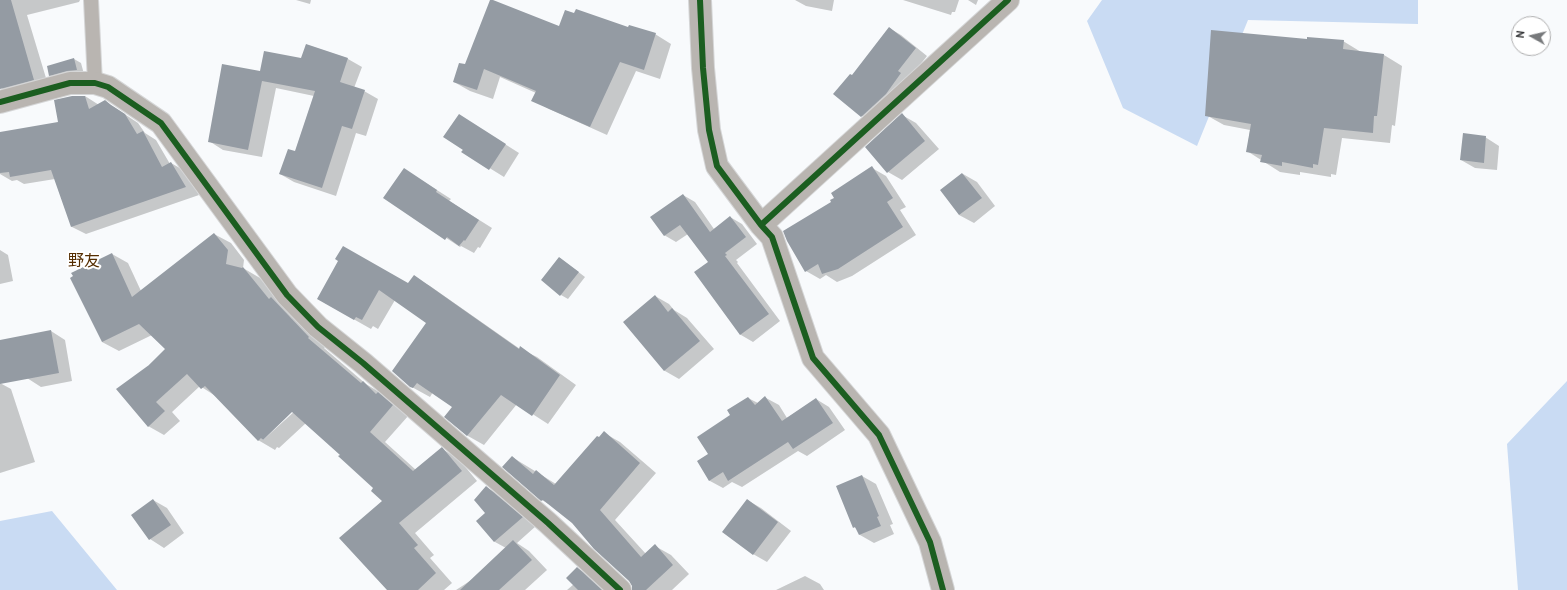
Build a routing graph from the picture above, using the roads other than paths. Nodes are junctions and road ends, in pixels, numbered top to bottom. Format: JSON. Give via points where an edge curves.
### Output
{"nodes":[{"id":1,"x":91,"y":0,"type":"edge"},
{"id":2,"x":700,"y":0,"type":"edge"},
{"id":3,"x":1008,"y":0,"type":"edge"},
{"id":4,"x":95,"y":83,"type":"junction"},
{"id":5,"x":0,"y":102,"type":"edge"},
{"id":6,"x":761,"y":225,"type":"junction"},
{"id":7,"x":620,"y":590,"type":"edge"},
{"id":8,"x":943,"y":590,"type":"edge"}],
"edges":[{"from":1,"to":4,"type":"lane"},
{"from":2,"to":6,"type":"street","via":[[702,68],[709,130],[717,166]]},
{"from":3,"to":6,"type":"street"},
{"from":4,"to":5,"type":"street","via":[[70,84]]},
{"from":4,"to":7,"type":"street","via":[[108,87],[161,123],[287,295],[318,326],[548,523]]},
{"from":6,"to":8,"type":"street","via":[[772,237],[813,358],[879,435],[930,542]]}]}
